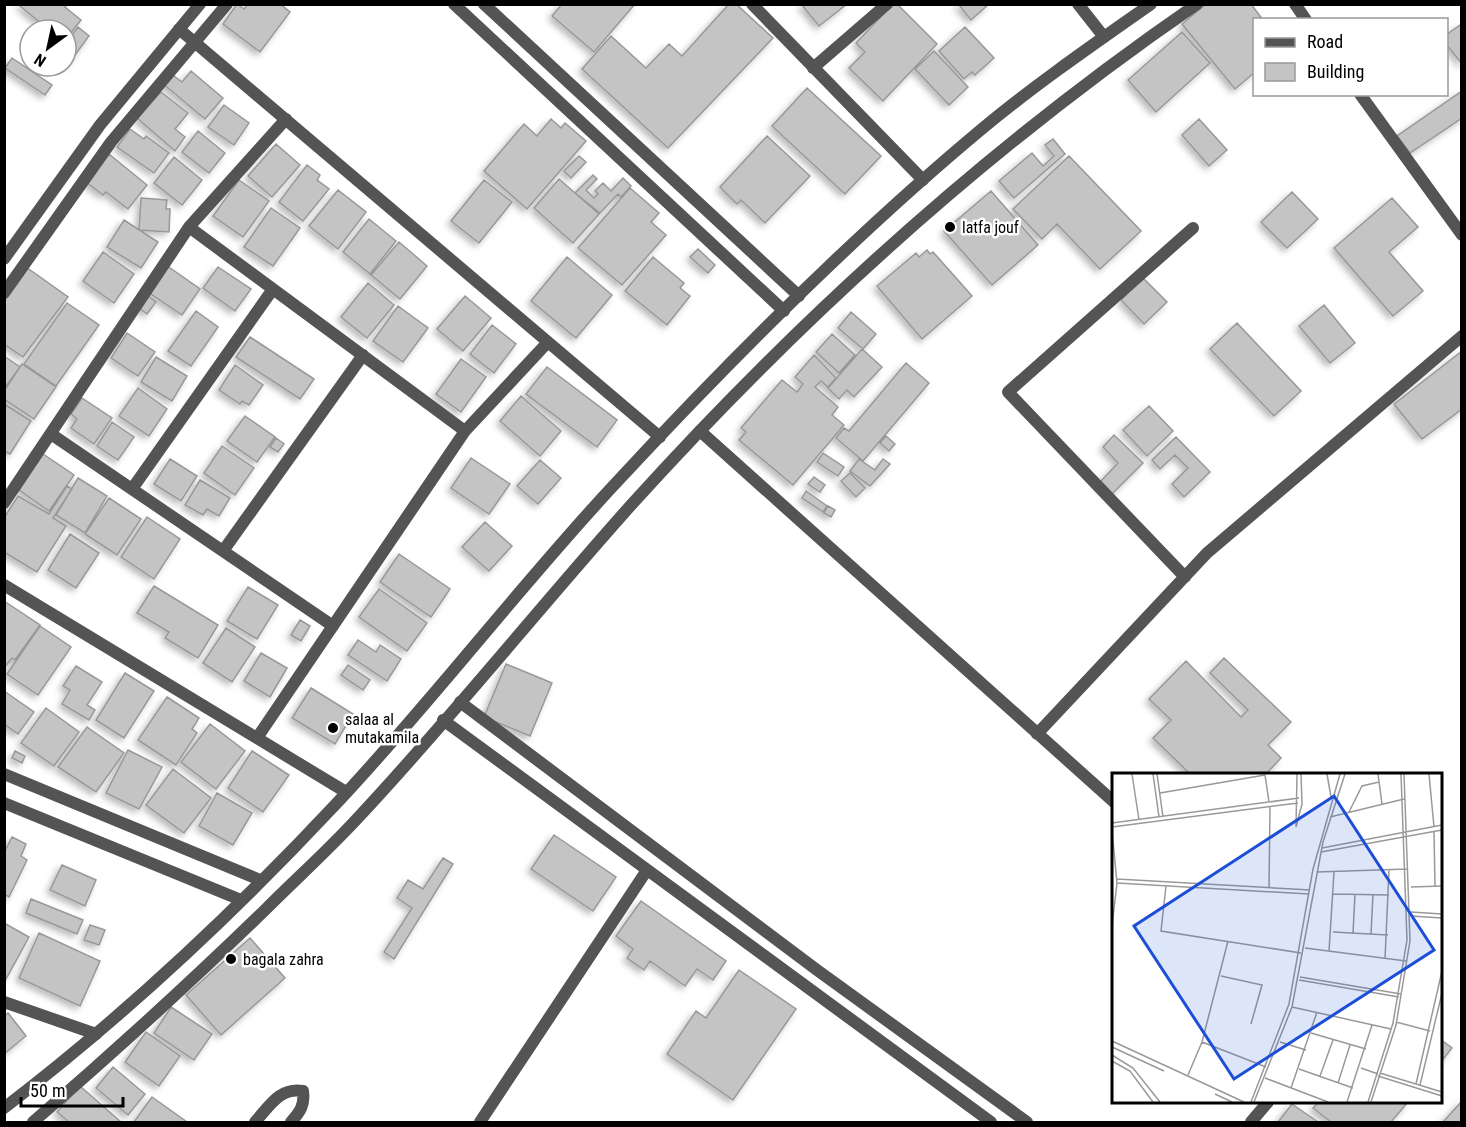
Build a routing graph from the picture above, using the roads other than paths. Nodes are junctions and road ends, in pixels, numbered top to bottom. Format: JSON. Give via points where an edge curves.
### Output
{"nodes":[{"id":1,"x":200,"y":4,"type":"edge"},
{"id":2,"x":227,"y":4,"type":"edge"},
{"id":3,"x":454,"y":4,"type":"edge"},
{"id":4,"x":484,"y":4,"type":"edge"},
{"id":5,"x":752,"y":4,"type":"edge"},
{"id":6,"x":887,"y":4,"type":"edge"},
{"id":7,"x":1078,"y":4,"type":"edge"},
{"id":8,"x":1150,"y":4,"type":"edge"},
{"id":9,"x":1197,"y":4,"type":"edge"},
{"id":10,"x":1295,"y":4,"type":"edge"},
{"id":11,"x":1305,"y":18,"type":"edge"},
{"id":12,"x":179,"y":29,"type":"junction"},
{"id":13,"x":1104,"y":37,"type":"junction"},
{"id":14,"x":194,"y":42,"type":"junction"},
{"id":15,"x":813,"y":68,"type":"junction"},
{"id":16,"x":1361,"y":96,"type":"edge"},
{"id":17,"x":286,"y":119,"type":"junction"},
{"id":18,"x":923,"y":180,"type":"junction"},
{"id":19,"x":189,"y":227,"type":"junction"},
{"id":20,"x":1193,"y":228,"type":"dead end"},
{"id":21,"x":1461,"y":235,"type":"edge"},
{"id":22,"x":6,"y":253,"type":"edge"},
{"id":23,"x":273,"y":289,"type":"junction"},
{"id":24,"x":4,"y":293,"type":"edge"},
{"id":25,"x":799,"y":296,"type":"junction"},
{"id":26,"x":784,"y":311,"type":"junction"},
{"id":27,"x":1461,"y":336,"type":"edge"},
{"id":28,"x":548,"y":342,"type":"junction"},
{"id":29,"x":363,"y":356,"type":"junction"},
{"id":30,"x":465,"y":431,"type":"junction"},
{"id":31,"x":700,"y":431,"type":"junction"},
{"id":32,"x":51,"y":434,"type":"junction"},
{"id":33,"x":660,"y":437,"type":"junction"},
{"id":34,"x":132,"y":489,"type":"junction"},
{"id":35,"x":4,"y":503,"type":"edge"},
{"id":36,"x":222,"y":551,"type":"junction"},
{"id":37,"x":1185,"y":576,"type":"junction"},
{"id":38,"x":4,"y":585,"type":"edge"},
{"id":39,"x":333,"y":626,"type":"junction"},
{"id":40,"x":460,"y":702,"type":"junction"},
{"id":41,"x":443,"y":720,"type":"junction"},
{"id":42,"x":1036,"y":734,"type":"junction"},
{"id":43,"x":257,"y":738,"type":"junction"},
{"id":44,"x":4,"y":774,"type":"edge"},
{"id":45,"x":346,"y":792,"type":"junction"},
{"id":46,"x":1112,"y":801,"type":"edge"},
{"id":47,"x":4,"y":803,"type":"edge"},
{"id":48,"x":647,"y":870,"type":"junction"},
{"id":49,"x":260,"y":880,"type":"junction"},
{"id":50,"x":241,"y":900,"type":"junction"},
{"id":51,"x":4,"y":1002,"type":"edge"},
{"id":52,"x":96,"y":1034,"type":"junction"},
{"id":53,"x":1266,"y":1103,"type":"edge"},
{"id":54,"x":4,"y":1108,"type":"edge"},
{"id":55,"x":33,"y":1122,"type":"edge"},
{"id":56,"x":255,"y":1122,"type":"edge"},
{"id":57,"x":291,"y":1122,"type":"edge"},
{"id":58,"x":480,"y":1122,"type":"edge"},
{"id":59,"x":991,"y":1122,"type":"edge"},
{"id":60,"x":1027,"y":1122,"type":"edge"},
{"id":61,"x":1251,"y":1122,"type":"edge"}],
"edges":[{"from":1,"to":12,"type":"street"},
{"from":2,"to":14,"type":"street"},
{"from":3,"to":26,"type":"street"},
{"from":4,"to":25,"type":"street"},
{"from":5,"to":15,"type":"street"},
{"from":6,"to":15,"type":"street"},
{"from":7,"to":13,"type":"street"},
{"from":8,"to":13,"type":"street"},
{"from":9,"to":31,"type":"street","via":[[997,152],[819,312]]},
{"from":10,"to":11,"type":"street"},
{"from":12,"to":14,"type":"street"},
{"from":12,"to":22,"type":"street","via":[[100,125]]},
{"from":13,"to":18,"type":"street"},
{"from":14,"to":17,"type":"street"},
{"from":14,"to":24,"type":"street","via":[[111,142]]},
{"from":15,"to":18,"type":"street"},
{"from":16,"to":21,"type":"street"},
{"from":17,"to":19,"type":"street"},
{"from":17,"to":28,"type":"street"},
{"from":18,"to":25,"type":"street"},
{"from":19,"to":23,"type":"street"},
{"from":19,"to":32,"type":"street"},
{"from":20,"to":37,"type":"street","via":[[1008,392]]},
{"from":23,"to":29,"type":"street"},
{"from":23,"to":34,"type":"street"},
{"from":25,"to":26,"type":"street"},
{"from":26,"to":33,"type":"street"},
{"from":27,"to":37,"type":"street"},
{"from":28,"to":30,"type":"street"},
{"from":28,"to":33,"type":"street"},
{"from":29,"to":30,"type":"street"},
{"from":29,"to":36,"type":"street"},
{"from":30,"to":39,"type":"street"},
{"from":31,"to":40,"type":"street"},
{"from":31,"to":42,"type":"street"},
{"from":32,"to":34,"type":"street"},
{"from":32,"to":35,"type":"street"},
{"from":33,"to":45,"type":"street"},
{"from":34,"to":36,"type":"street"},
{"from":36,"to":39,"type":"street"},
{"from":37,"to":42,"type":"street"},
{"from":38,"to":43,"type":"street"},
{"from":39,"to":43,"type":"street"},
{"from":40,"to":41,"type":"street"},
{"from":40,"to":60,"type":"street"},
{"from":41,"to":48,"type":"street"},
{"from":41,"to":55,"type":"street","via":[[353,823],[135,1034]]},
{"from":42,"to":46,"type":"street"},
{"from":43,"to":45,"type":"street"},
{"from":44,"to":49,"type":"street"},
{"from":45,"to":49,"type":"street"},
{"from":47,"to":50,"type":"street"},
{"from":48,"to":58,"type":"street"},
{"from":48,"to":59,"type":"street"},
{"from":49,"to":50,"type":"street"},
{"from":50,"to":52,"type":"street"},
{"from":51,"to":52,"type":"street"},
{"from":52,"to":54,"type":"street"},
{"from":53,"to":61,"type":"street"},
{"from":56,"to":57,"type":"street","via":[[280,1094],[291,1089],[303,1090],[300,1113]]}]}
